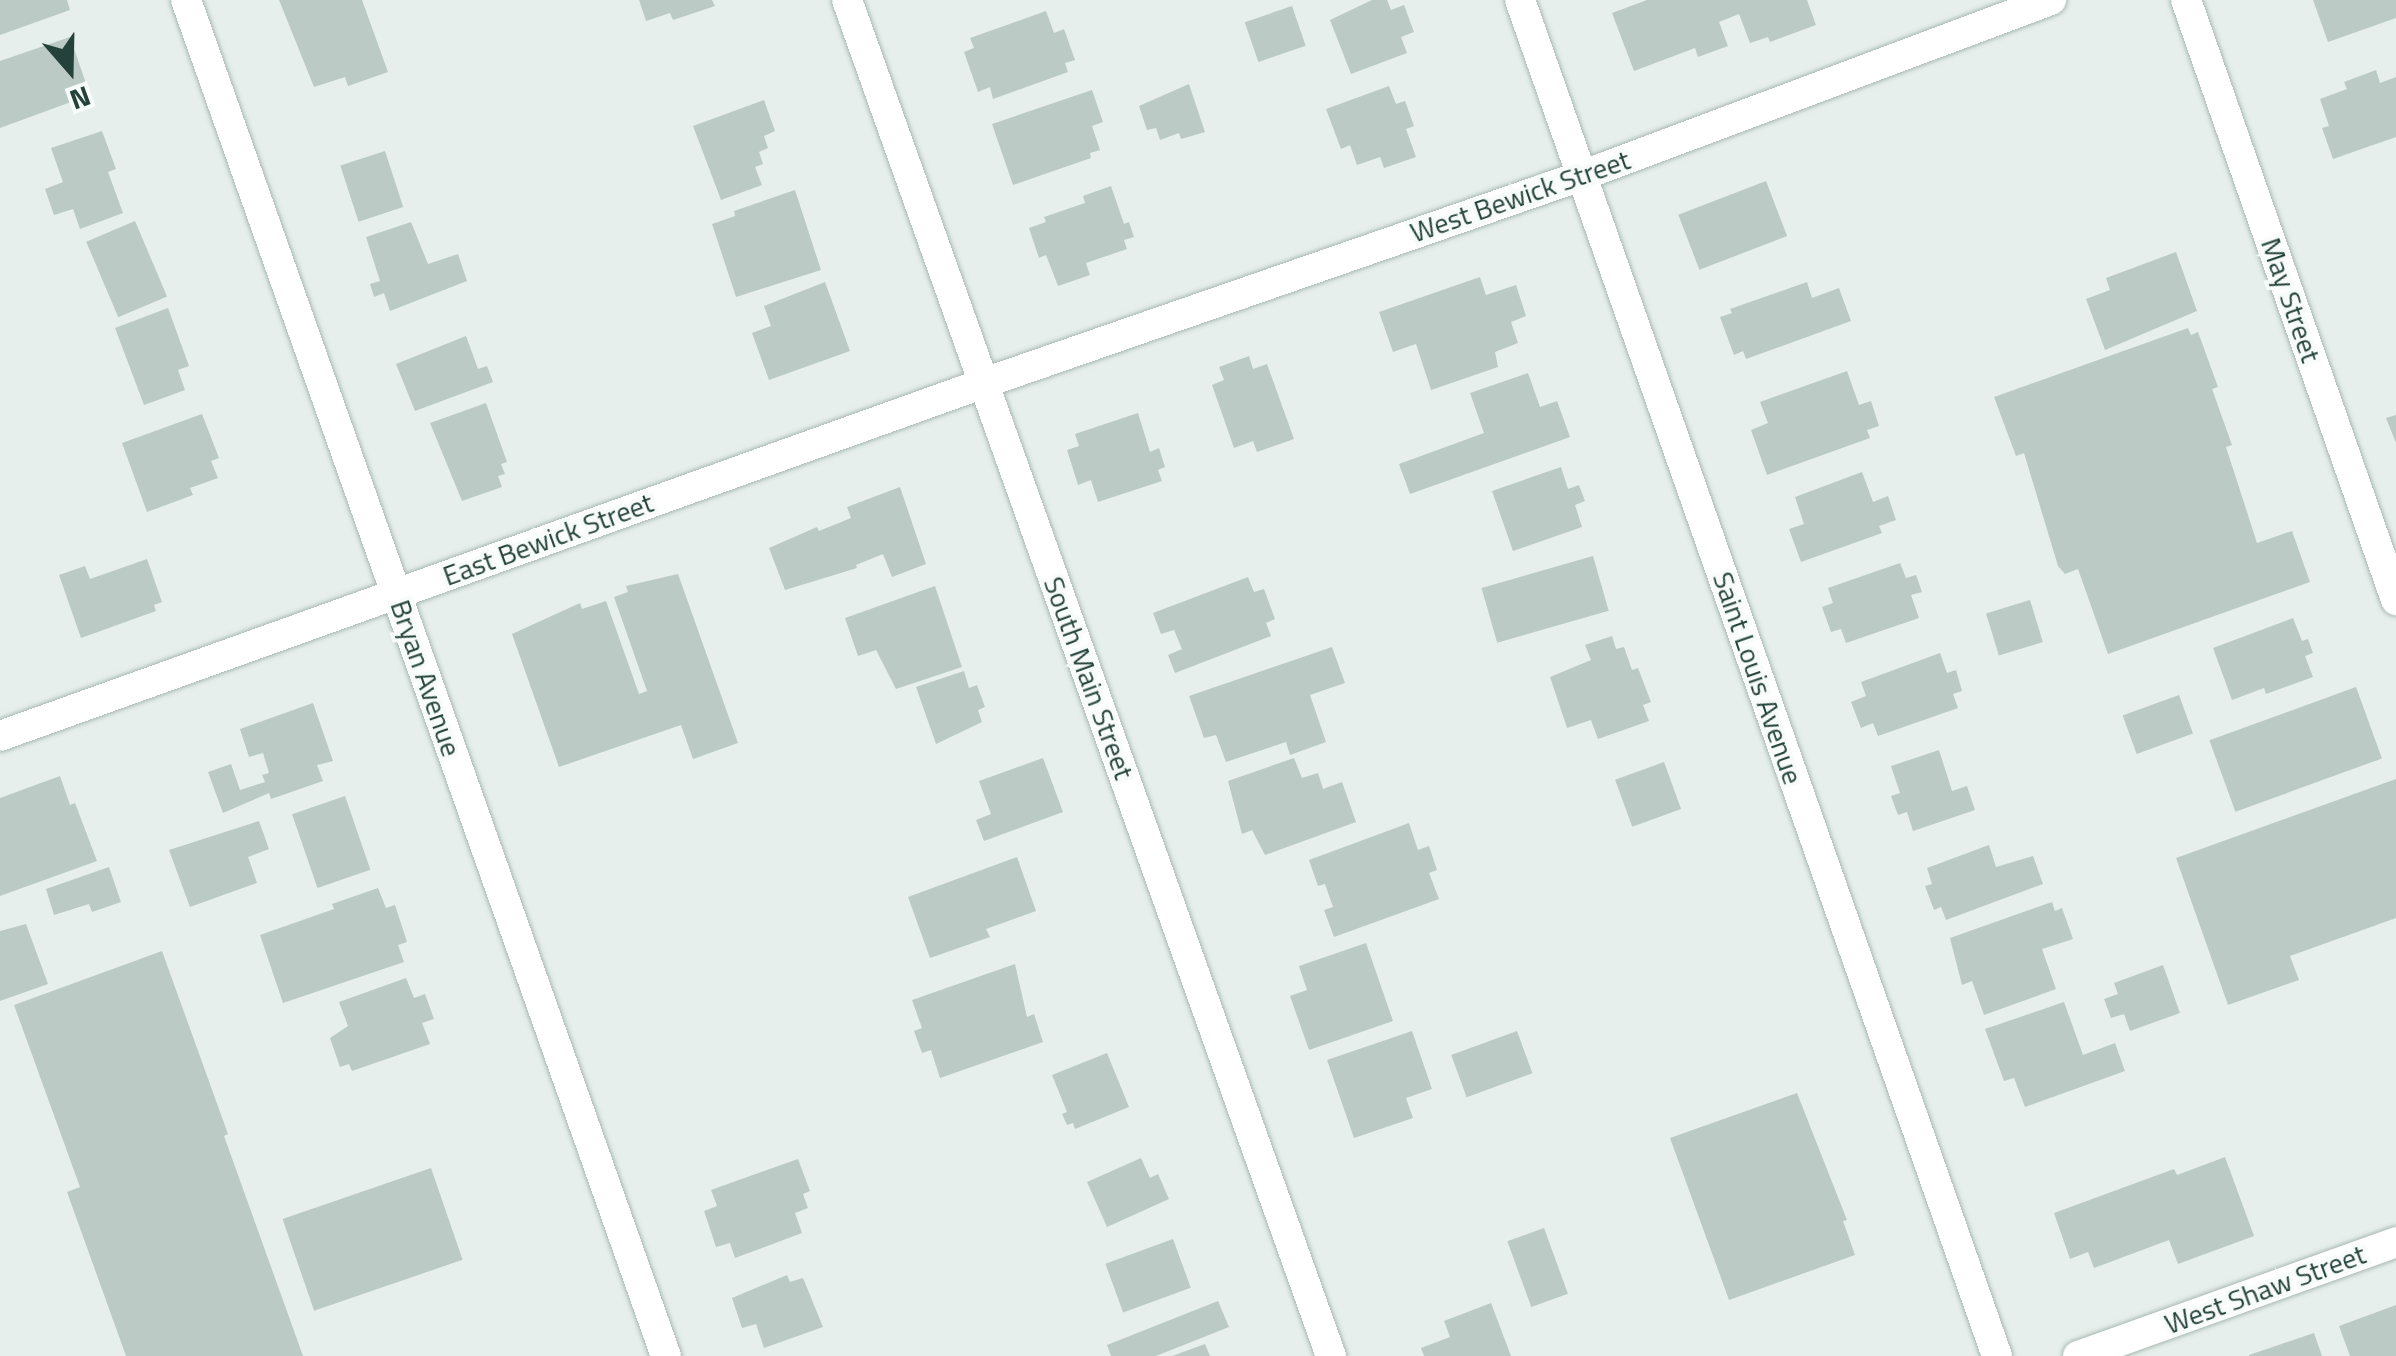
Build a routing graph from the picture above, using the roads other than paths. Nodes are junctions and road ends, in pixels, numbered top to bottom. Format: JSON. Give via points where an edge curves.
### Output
{"nodes":[{"id":1,"x":186,"y":0,"type":"edge"},
{"id":2,"x":847,"y":0,"type":"edge"},
{"id":3,"x":1520,"y":0,"type":"edge"},
{"id":4,"x":2052,"y":0,"type":"edge"},
{"id":5,"x":2186,"y":0,"type":"edge"},
{"id":6,"x":1582,"y":176,"type":"junction"},
{"id":7,"x":984,"y":383,"type":"junction"},
{"id":8,"x":396,"y":594,"type":"junction"},
{"id":9,"x":2396,"y":600,"type":"edge"},
{"id":10,"x":0,"y":736,"type":"edge"},
{"id":11,"x":2396,"y":1242,"type":"edge"},
{"id":12,"x":666,"y":1356,"type":"edge"},
{"id":13,"x":1331,"y":1356,"type":"edge"},
{"id":14,"x":1996,"y":1356,"type":"edge"},
{"id":15,"x":2078,"y":1356,"type":"edge"}],
"edges":[{"from":1,"to":8,"type":"street","name":"Bryan Avenue"},
{"from":2,"to":7,"type":"street","name":"South Main Street"},
{"from":3,"to":6,"type":"street","name":"Saint Louis Avenue"},
{"from":4,"to":6,"type":"street","name":"West Bewick Street"},
{"from":5,"to":9,"type":"street","name":"May Street"},
{"from":6,"to":7,"type":"street","name":"West Bewick Street"},
{"from":6,"to":14,"type":"street","name":"Saint Louis Avenue"},
{"from":7,"to":8,"type":"street","name":"East Bewick Street"},
{"from":7,"to":13,"type":"street","name":"South Main Street"},
{"from":8,"to":10,"type":"street","name":"East Bewick Street"},
{"from":8,"to":12,"type":"street","name":"Bryan Avenue"},
{"from":11,"to":15,"type":"street","name":"West Shaw Street"}]}
